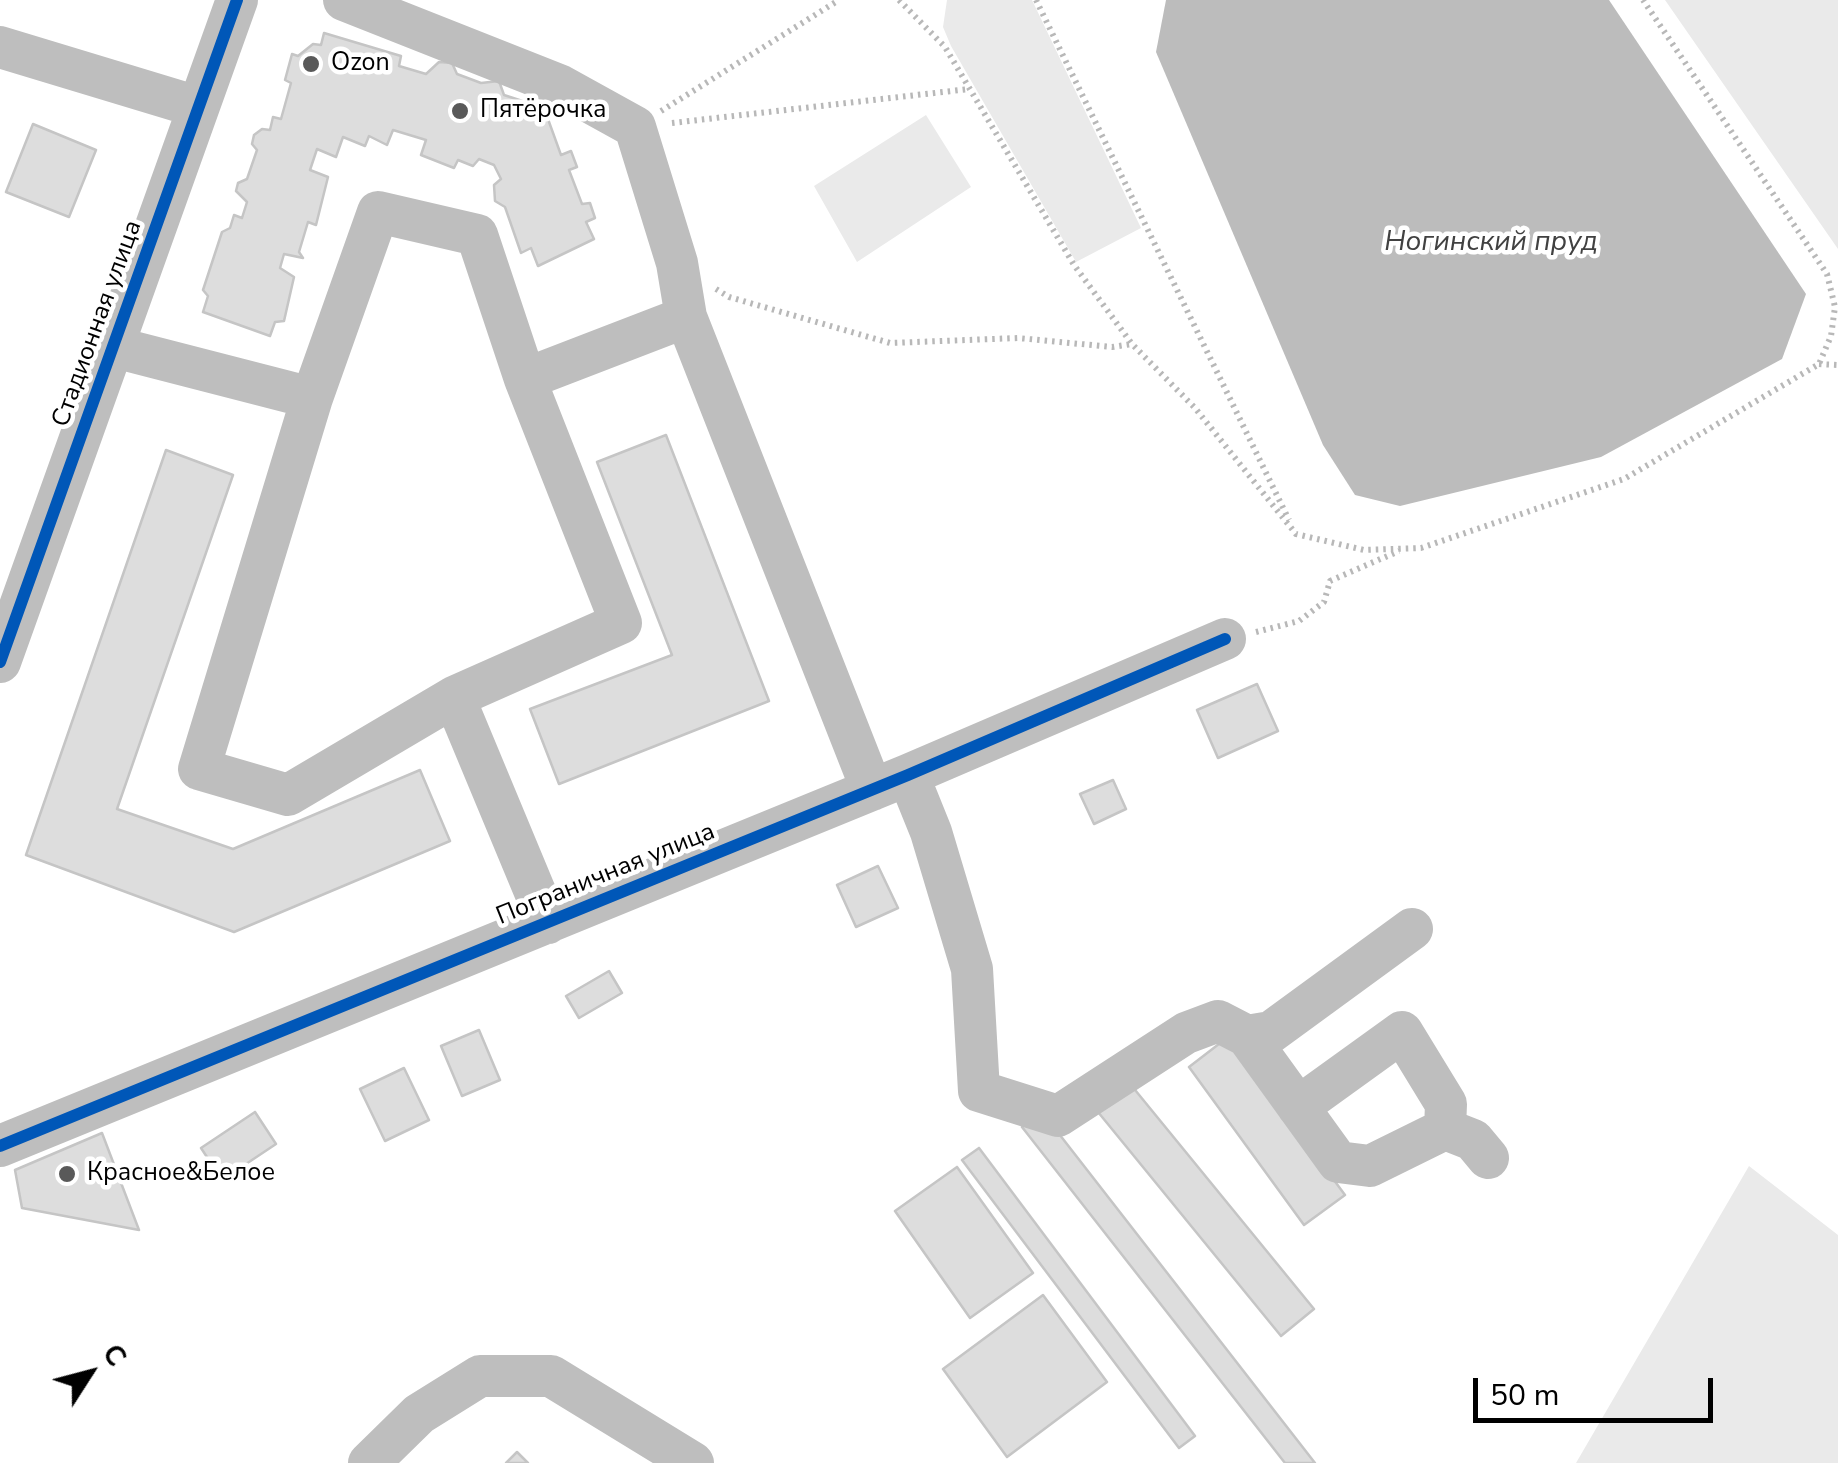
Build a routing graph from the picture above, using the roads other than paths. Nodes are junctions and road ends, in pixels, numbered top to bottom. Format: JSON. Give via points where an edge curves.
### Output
{"nodes":[{"id":1,"x":237,"y":0,"type":"edge"},
{"id":2,"x":344,"y":0,"type":"edge"},
{"id":3,"x":0,"y":47,"type":"edge"},
{"id":4,"x":198,"y":107,"type":"junction"},
{"id":5,"x":686,"y":316,"type":"junction"},
{"id":6,"x":114,"y":347,"type":"junction"},
{"id":7,"x":525,"y":379,"type":"junction"},
{"id":8,"x":312,"y":398,"type":"junction"},
{"id":9,"x":1225,"y":639,"type":"road end"},
{"id":10,"x":1,"y":654,"type":"edge"},
{"id":11,"x":454,"y":697,"type":"junction"},
{"id":12,"x":890,"y":782,"type":"junction"},
{"id":13,"x":548,"y":923,"type":"junction"},
{"id":14,"x":1412,"y":929,"type":"dead end"},
{"id":15,"x":1247,"y":1036,"type":"junction"},
{"id":16,"x":1298,"y":1107,"type":"junction"},
{"id":17,"x":1446,"y":1129,"type":"junction"},
{"id":18,"x":0,"y":1146,"type":"edge"},
{"id":19,"x":1488,"y":1158,"type":"dead end"},
{"id":20,"x":369,"y":1463,"type":"edge"},
{"id":21,"x":693,"y":1463,"type":"edge"}],
"edges":[{"from":1,"to":4,"type":"street","name":"Стадионная улица"},
{"from":2,"to":5,"type":"street","via":[[559,85],[635,127],[678,263]]},
{"from":3,"to":4,"type":"street"},
{"from":4,"to":6,"type":"street","name":"Стадионная улица"},
{"from":5,"to":7,"type":"street"},
{"from":5,"to":12,"type":"street"},
{"from":6,"to":8,"type":"street"},
{"from":6,"to":10,"type":"street","name":"Стадионная улица"},
{"from":7,"to":8,"type":"street","via":[[477,235],[378,212]]},
{"from":7,"to":11,"type":"street","via":[[621,623]]},
{"from":8,"to":11,"type":"street","via":[[198,769],[288,794]]},
{"from":9,"to":12,"type":"street","name":"Пограничная улица"},
{"from":11,"to":13,"type":"street"},
{"from":12,"to":13,"type":"street","name":"Пограничная улица"},
{"from":12,"to":15,"type":"street","via":[[931,832],[972,969],[980,1091],[1058,1116],[1186,1033],[1218,1021]]},
{"from":13,"to":18,"type":"street","name":"Пограничная улица"},
{"from":14,"to":15,"type":"street","via":[[1271,1032]]},
{"from":15,"to":16,"type":"street"},
{"from":16,"to":17,"type":"street","via":[[1338,1162],[1370,1166]]},
{"from":16,"to":17,"type":"street","via":[[1402,1032],[1446,1104]]},
{"from":17,"to":19,"type":"street","via":[[1474,1140]]},
{"from":20,"to":21,"type":"street","via":[[419,1414],[480,1376],[552,1376]]}]}
